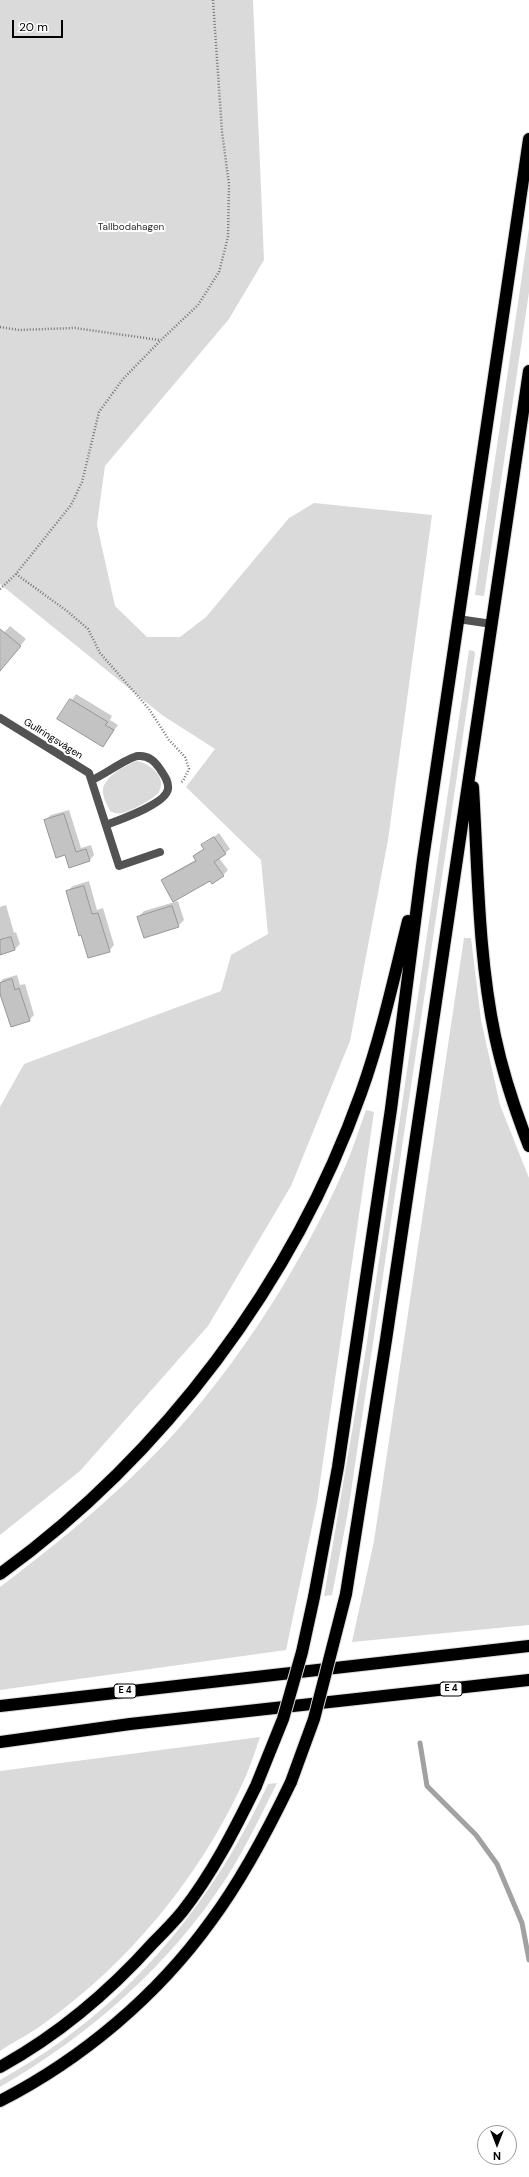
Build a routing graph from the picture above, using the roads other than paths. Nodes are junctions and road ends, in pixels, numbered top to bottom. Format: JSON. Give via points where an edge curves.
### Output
{"nodes":[{"id":1,"x":529,"y":139,"type":"edge"},
{"id":2,"x":529,"y":371,"type":"edge"},
{"id":3,"x":529,"y":375,"type":"edge"},
{"id":4,"x":458,"y":619,"type":"junction"},
{"id":5,"x":492,"y":624,"type":"junction"},
{"id":6,"x":0,"y":718,"type":"edge"},
{"id":7,"x":471,"y":764,"type":"junction"},
{"id":8,"x":92,"y":780,"type":"junction"},
{"id":9,"x":106,"y":825,"type":"junction"},
{"id":10,"x":160,"y":852,"type":"dead end"},
{"id":11,"x":423,"y":859,"type":"junction"},
{"id":12,"x":529,"y":1146,"type":"edge"},
{"id":13,"x":0,"y":1574,"type":"edge"},
{"id":14,"x":529,"y":1646,"type":"edge"},
{"id":15,"x":529,"y":1680,"type":"edge"},
{"id":16,"x":0,"y":1706,"type":"edge"},
{"id":17,"x":0,"y":1742,"type":"edge"},
{"id":18,"x":0,"y":2067,"type":"edge"},
{"id":19,"x":0,"y":2101,"type":"edge"}],
"edges":[{"from":1,"to":4,"type":"highway"},
{"from":2,"to":3,"type":"highway"},
{"from":3,"to":5,"type":"highway"},
{"from":4,"to":5,"type":"street"},
{"from":4,"to":11,"type":"highway"},
{"from":5,"to":7,"type":"highway"},
{"from":6,"to":8,"type":"street","name":"Gullringsvägen","via":[[89,773]]},
{"from":7,"to":12,"type":"highway","via":[[484,958],[494,1028],[514,1108]]},
{"from":7,"to":19,"type":"highway","bridge":true,"via":[[375,1416],[346,1594],[314,1719],[291,1782],[266,1833],[240,1879],[180,1961],[139,2003],[100,2036],[52,2071]]},
{"from":8,"to":9,"type":"street","name":"Gullringsvägen"},
{"from":8,"to":9,"type":"street","via":[[132,757],[145,756],[156,762],[168,782],[165,796],[140,811]]},
{"from":9,"to":10,"type":"street","name":"Gullringsvägen","via":[[119,866]]},
{"from":11,"to":13,"type":"highway","via":[[388,1006],[362,1092],[320,1192],[289,1250],[219,1359],[173,1414],[97,1493]]},
{"from":11,"to":18,"type":"highway","bridge":true,"via":[[338,1467],[302,1652],[283,1719],[239,1822],[182,1912],[119,1980],[50,2036]]},
{"from":14,"to":16,"type":"highway","number":"E 4"},
{"from":15,"to":17,"type":"highway","number":"E 4","via":[[130,1724]]}]}
